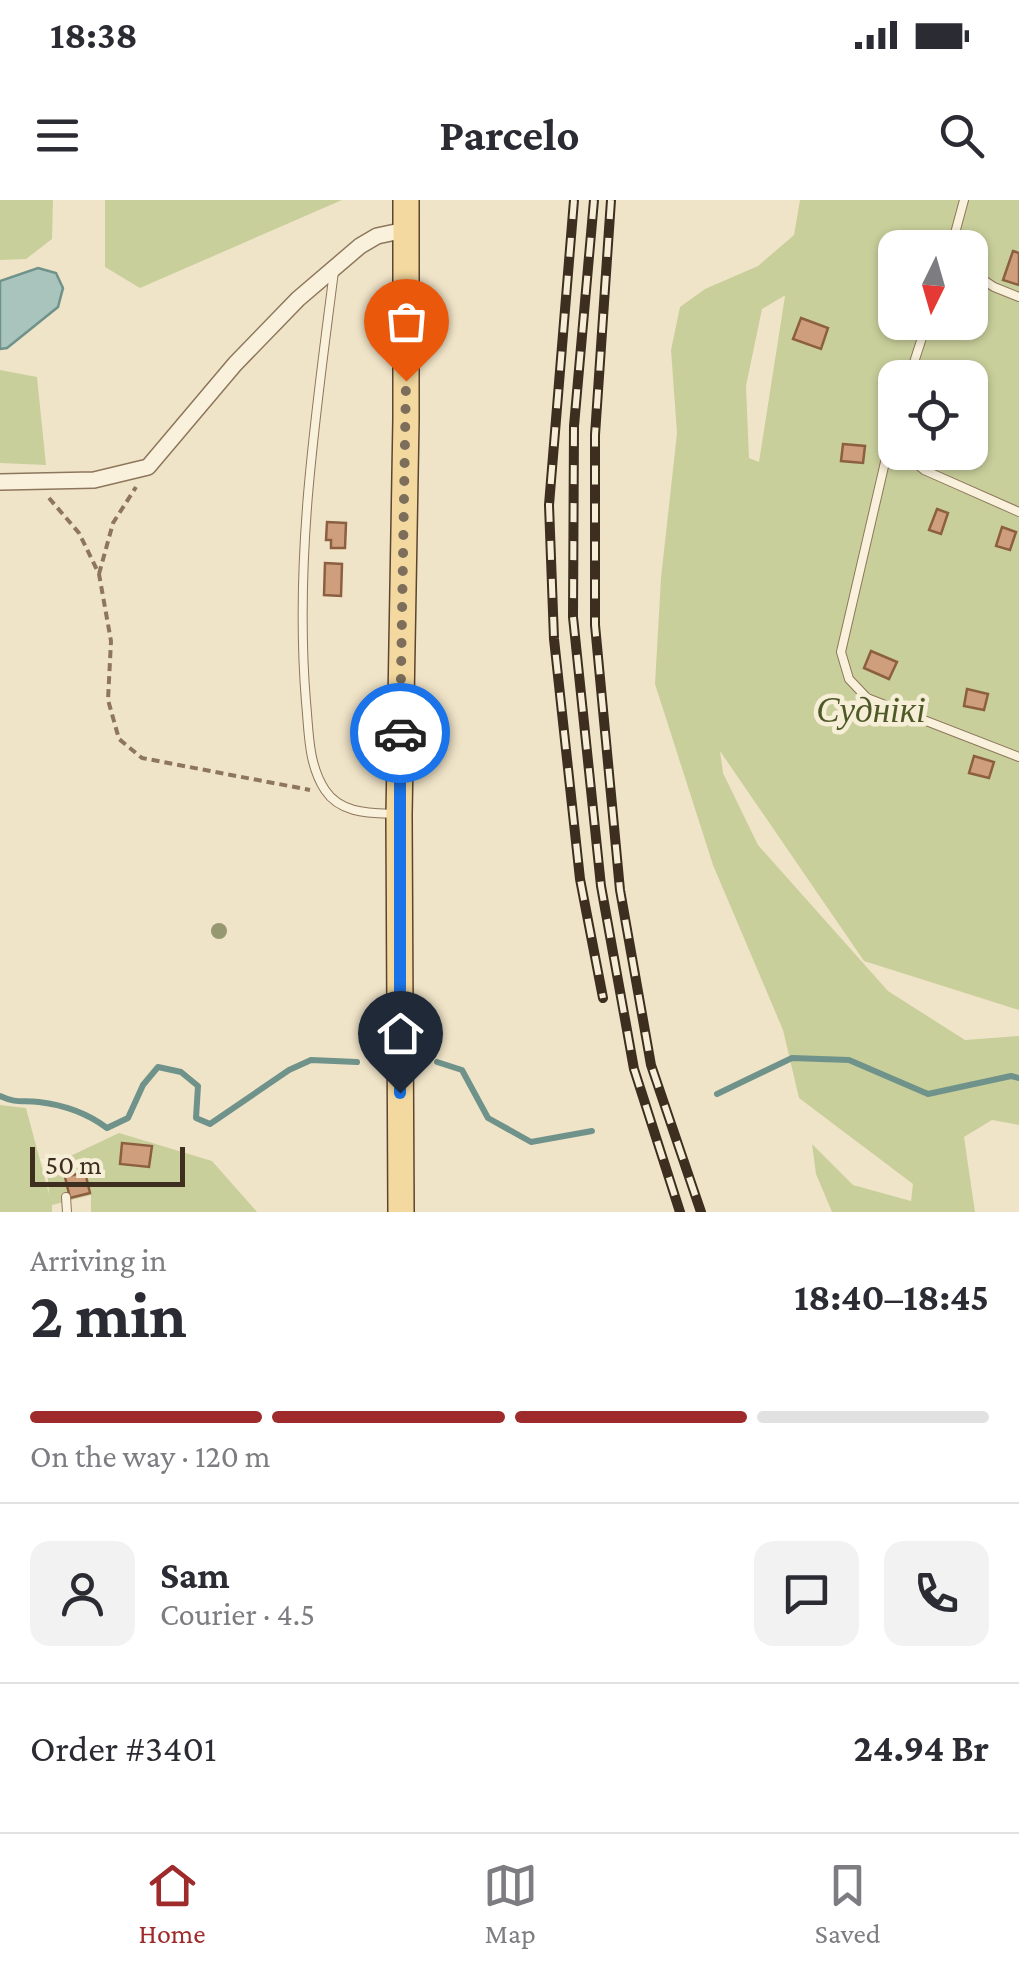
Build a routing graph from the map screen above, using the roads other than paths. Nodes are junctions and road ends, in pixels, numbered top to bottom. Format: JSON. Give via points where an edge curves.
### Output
{"nodes":[{"id":1,"x":406,"y":200,"type":"edge"},
{"id":2,"x":964,"y":200,"type":"edge"},
{"id":3,"x":405,"y":230,"type":"junction"},
{"id":4,"x":956,"y":230,"type":"edge"},
{"id":5,"x":335,"y":266,"type":"junction"},
{"id":6,"x":988,"y":283,"type":"edge"},
{"id":7,"x":1019,"y":297,"type":"edge"},
{"id":8,"x":885,"y":470,"type":"edge"},
{"id":9,"x":924,"y":470,"type":"edge"},
{"id":10,"x":0,"y":482,"type":"edge"},
{"id":11,"x":1019,"y":512,"type":"edge"},
{"id":12,"x":1019,"y":757,"type":"edge"},
{"id":13,"x":399,"y":815,"type":"junction"},
{"id":14,"x":66,"y":1197,"type":"dead end"},
{"id":15,"x":67,"y":1212,"type":"edge"},
{"id":16,"x":401,"y":1212,"type":"edge"}],
"edges":[{"from":1,"to":3,"type":"main road"},
{"from":2,"to":4,"type":"lane"},
{"from":3,"to":5,"type":"street","via":[[378,236]]},
{"from":3,"to":13,"type":"main road"},
{"from":5,"to":10,"type":"street","via":[[235,364],[148,467],[94,480]]},
{"from":5,"to":13,"type":"lane","via":[[306,498],[301,644],[311,761],[326,793],[354,812]]},
{"from":6,"to":7,"type":"lane"},
{"from":8,"to":12,"type":"lane","via":[[841,652],[849,678],[866,698]]},
{"from":9,"to":11,"type":"lane"},
{"from":13,"to":16,"type":"main road"},
{"from":14,"to":15,"type":"lane"}]}
